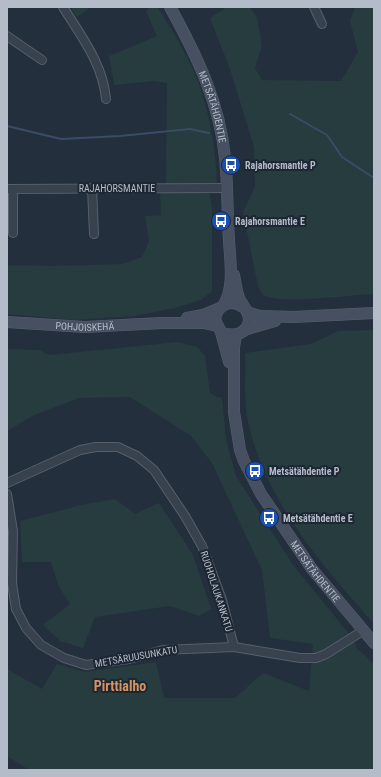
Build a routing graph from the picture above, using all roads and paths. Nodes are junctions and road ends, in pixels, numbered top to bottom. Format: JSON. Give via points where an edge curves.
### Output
{"nodes":[{"id":1,"x":63,"y":7,"type":"edge"},
{"id":2,"x":170,"y":7,"type":"edge"},
{"id":3,"x":314,"y":7,"type":"edge"},
{"id":4,"x":322,"y":24,"type":"dead end"},
{"id":5,"x":7,"y":36,"type":"edge"},
{"id":6,"x":42,"y":60,"type":"dead end"},
{"id":7,"x":106,"y":99,"type":"dead end"},
{"id":8,"x":92,"y":188,"type":"junction"},
{"id":9,"x":227,"y":188,"type":"junction"},
{"id":10,"x":10,"y":189,"type":"edge"},
{"id":11,"x":13,"y":233,"type":"dead end"},
{"id":12,"x":94,"y":234,"type":"dead end"},
{"id":13,"x":230,"y":261,"type":"junction"},
{"id":14,"x":222,"y":307,"type":"junction"},
{"id":15,"x":246,"y":310,"type":"junction"},
{"id":16,"x":374,"y":313,"type":"edge"},
{"id":17,"x":294,"y":317,"type":"junction"},
{"id":18,"x":7,"y":322,"type":"edge"},
{"id":19,"x":162,"y":323,"type":"junction"},
{"id":20,"x":219,"y":329,"type":"junction"},
{"id":21,"x":240,"y":332,"type":"junction"},
{"id":22,"x":233,"y":381,"type":"junction"},
{"id":23,"x":7,"y":483,"type":"edge"},
{"id":24,"x":7,"y":494,"type":"edge"},
{"id":25,"x":364,"y":630,"type":"junction"},
{"id":26,"x":374,"y":643,"type":"edge"},
{"id":27,"x":234,"y":647,"type":"junction"}],
"edges":[{"from":1,"to":7,"type":"street","via":[[100,68]]},
{"from":2,"to":9,"type":"main road","name":"METSÄTÄHDENTIE","via":[[197,57],[217,111],[225,157]]},
{"from":3,"to":4,"type":"street"},
{"from":5,"to":6,"type":"street"},
{"from":8,"to":9,"type":"street","name":"RAJAHORSMANTIE"},
{"from":8,"to":10,"type":"street","name":"RAJAHORSMANTIE"},
{"from":8,"to":12,"type":"street"},
{"from":9,"to":13,"type":"main road","name":"METSÄTÄHDENTIE"},
{"from":10,"to":11,"type":"street"},
{"from":13,"to":14,"type":"main road","name":"METSÄTÄHDENTIE","via":[[229,290]]},
{"from":13,"to":15,"type":"main road","name":"METSÄTÄHDENTIE","via":[[238,296]]},
{"from":14,"to":15,"type":"main road","via":[[233,302]]},
{"from":14,"to":19,"type":"main road","name":"POHJOISKEHÄ","via":[[203,315]]},
{"from":14,"to":20,"type":"main road","via":[[216,315]]},
{"from":15,"to":17,"type":"main road","via":[[260,316]]},
{"from":15,"to":21,"type":"main road","via":[[249,319]]},
{"from":16,"to":17,"type":"main road"},
{"from":17,"to":21,"type":"main road"},
{"from":18,"to":19,"type":"main road","name":"POHJOISKEHÄ","via":[[85,327]]},
{"from":19,"to":20,"type":"main road","name":"POHJOISKEHÄ","via":[[204,323]]},
{"from":20,"to":21,"type":"main road","via":[[231,336]]},
{"from":20,"to":22,"type":"main road","name":"METSÄTÄHDENTIE","via":[[226,347]]},
{"from":21,"to":22,"type":"main road","name":"METSÄTÄHDENTIE"},
{"from":22,"to":25,"type":"main road","name":"METSÄTÄHDENTIE","via":[[239,444],[249,472],[308,563]]},
{"from":23,"to":27,"type":"street","name":"RUOHOLAUKANKATU","via":[[80,450],[118,447],[137,456],[154,470],[202,546],[222,600]]},
{"from":24,"to":27,"type":"street","name":"METSÄRUUSUNKATU","via":[[13,531],[12,583],[16,608],[26,628],[40,645],[64,658],[86,665],[129,659],[163,650]]},
{"from":25,"to":26,"type":"main road","name":"METSÄTÄHDENTIE"},
{"from":25,"to":27,"type":"street","name":"METSÄRUUSUNKATU","via":[[316,658],[300,658]]}]}
